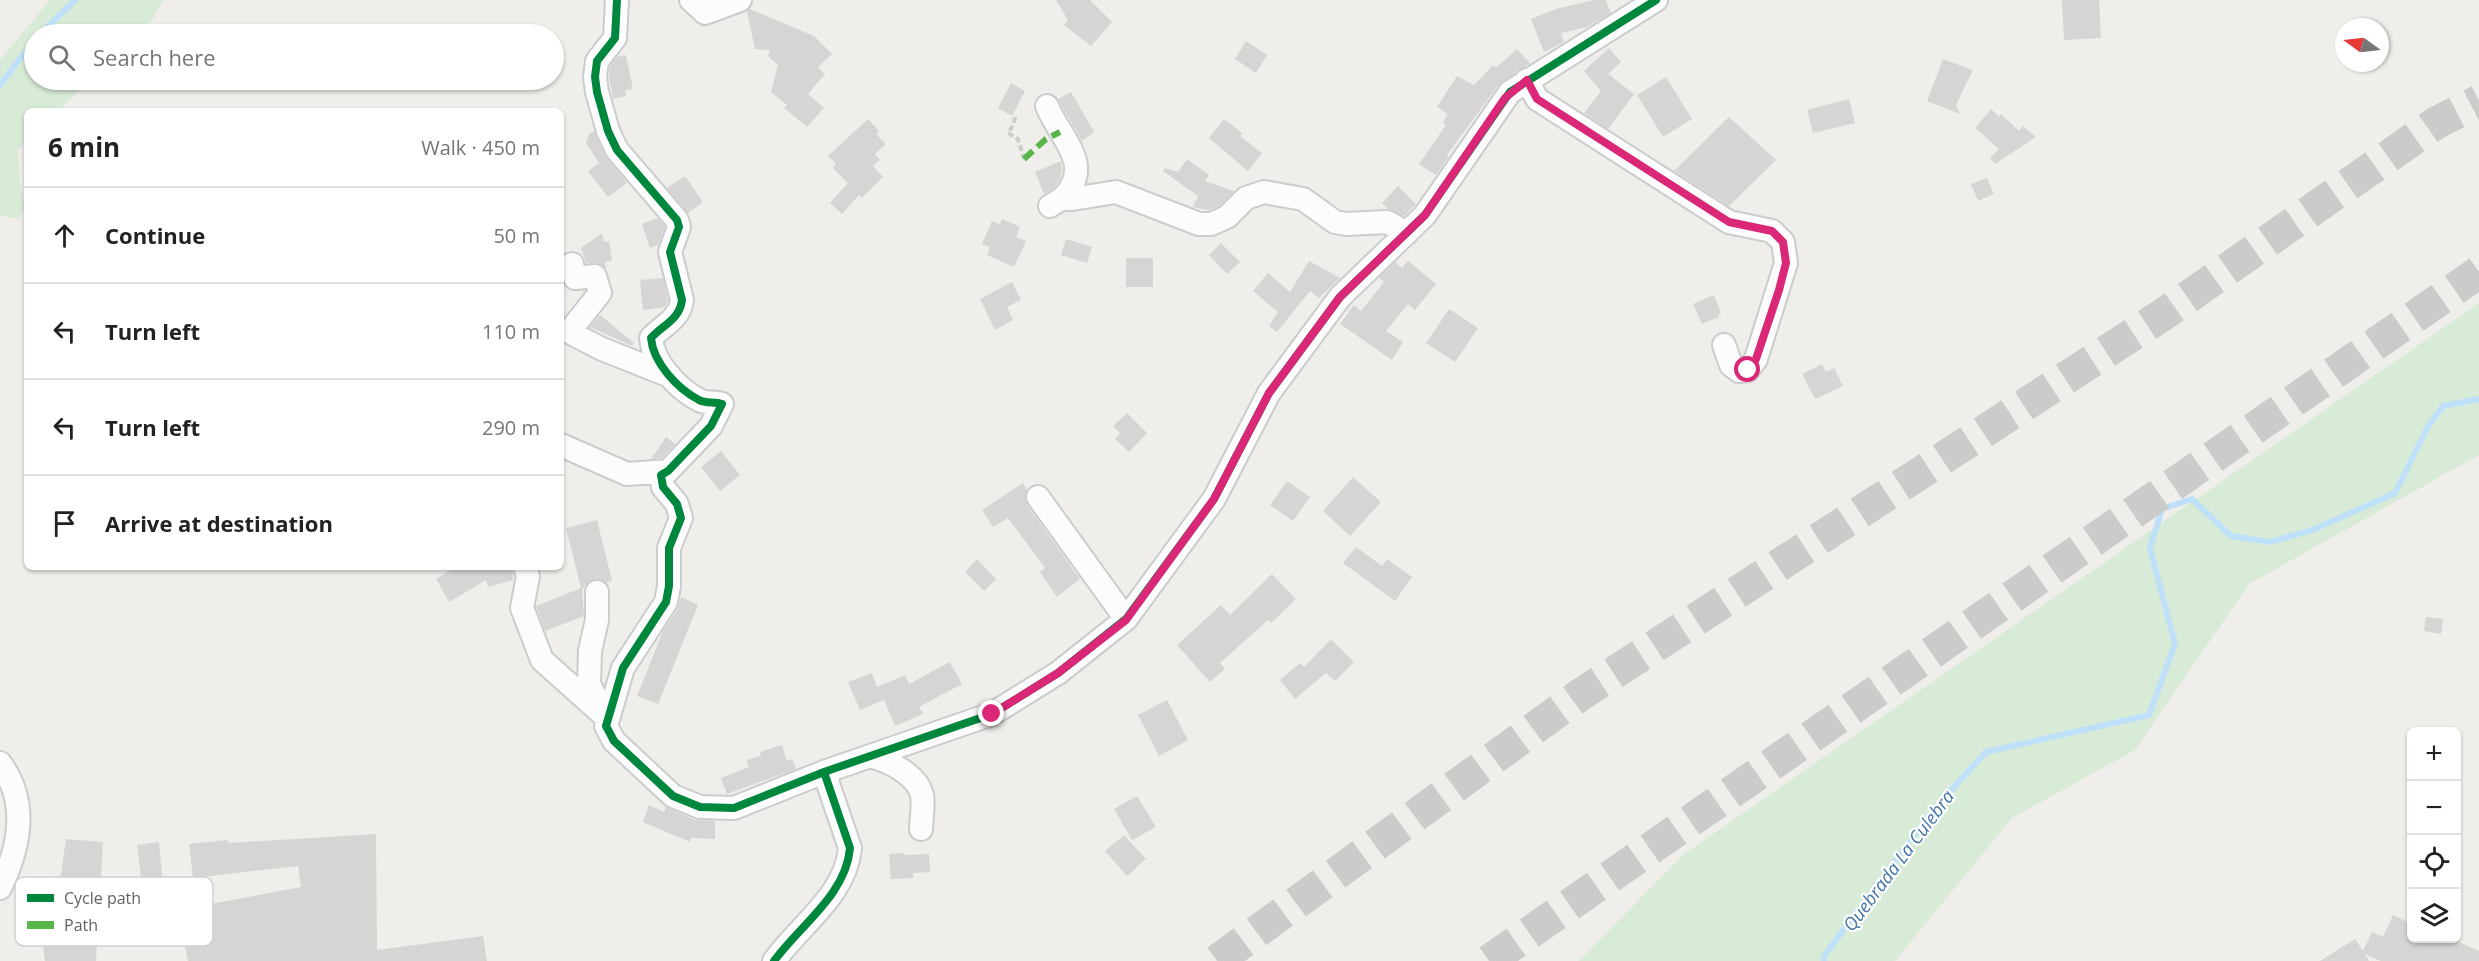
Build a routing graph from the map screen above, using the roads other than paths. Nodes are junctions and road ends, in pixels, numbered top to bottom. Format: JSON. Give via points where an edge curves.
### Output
{"nodes":[{"id":1,"x":617,"y":0,"type":"edge"},
{"id":2,"x":691,"y":0,"type":"edge"},
{"id":3,"x":740,"y":0,"type":"edge"},
{"id":4,"x":1656,"y":0,"type":"edge"},
{"id":5,"x":1527,"y":80,"type":"junction"},
{"id":6,"x":1047,"y":106,"type":"dead end"},
{"id":7,"x":1407,"y":233,"type":"junction"},
{"id":8,"x":573,"y":264,"type":"dead end"},
{"id":9,"x":1724,"y":345,"type":"dead end"},
{"id":10,"x":671,"y":376,"type":"junction"},
{"id":11,"x":564,"y":445,"type":"edge"},
{"id":12,"x":668,"y":471,"type":"junction"},
{"id":13,"x":1038,"y":497,"type":"dead end"},
{"id":14,"x":526,"y":570,"type":"edge"},
{"id":15,"x":597,"y":592,"type":"dead end"},
{"id":16,"x":1126,"y":620,"type":"junction"},
{"id":17,"x":607,"y":718,"type":"junction"},
{"id":18,"x":870,"y":756,"type":"junction"},
{"id":19,"x":0,"y":763,"type":"edge"},
{"id":20,"x":824,"y":772,"type":"junction"},
{"id":21,"x":921,"y":829,"type":"dead end"},
{"id":22,"x":8,"y":843,"type":"edge"},
{"id":23,"x":0,"y":888,"type":"edge"},
{"id":24,"x":774,"y":961,"type":"edge"}],
"edges":[{"from":1,"to":10,"type":"street","via":[[615,38],[597,61],[595,77],[608,131],[617,150],[679,227],[670,252],[682,308],[651,339],[653,352]]},
{"from":2,"to":3,"type":"street","via":[[705,14]]},
{"from":4,"to":5,"type":"street"},
{"from":5,"to":7,"type":"street","via":[[1505,98],[1425,215]]},
{"from":5,"to":9,"type":"street","via":[[1537,99],[1729,222],[1772,231],[1783,242],[1786,263],[1756,359],[1748,370],[1739,371],[1731,365]]},
{"from":6,"to":7,"type":"street","via":[[1075,155],[1077,169],[1072,188],[1057,202],[1116,192],[1207,225],[1227,217],[1246,198],[1264,192],[1303,199],[1335,222],[1387,222]]},
{"from":7,"to":16,"type":"street","via":[[1340,297],[1279,377],[1214,499]]},
{"from":8,"to":10,"type":"street","via":[[575,278],[594,276],[600,293],[569,332]]},
{"from":10,"to":12,"type":"street","via":[[697,399],[722,404],[711,426]]},
{"from":11,"to":12,"type":"street","via":[[627,474]]},
{"from":12,"to":17,"type":"street","via":[[661,475],[661,482],[677,504],[681,518],[669,548],[666,602],[623,668]]},
{"from":13,"to":16,"type":"street"},
{"from":14,"to":17,"type":"street","via":[[522,608],[542,660]]},
{"from":15,"to":17,"type":"street","via":[[589,684]]},
{"from":16,"to":18,"type":"street","via":[[1058,673],[992,714]]},
{"from":17,"to":20,"type":"street","via":[[606,726],[614,741],[673,796],[689,804],[734,808]]},
{"from":18,"to":20,"type":"street"},
{"from":18,"to":21,"type":"street","via":[[889,761],[916,782],[922,796]]},
{"from":19,"to":22,"type":"street","via":[[18,800],[20,822]]},
{"from":20,"to":24,"type":"street","via":[[850,848],[849,856],[827,902]]},
{"from":22,"to":23,"type":"street","via":[[12,864]]}]}
